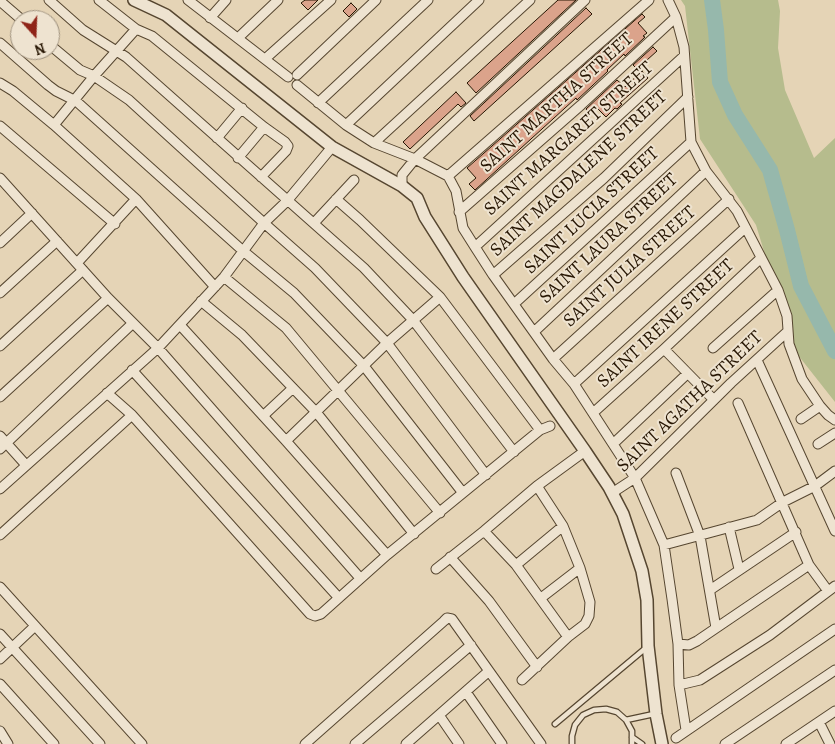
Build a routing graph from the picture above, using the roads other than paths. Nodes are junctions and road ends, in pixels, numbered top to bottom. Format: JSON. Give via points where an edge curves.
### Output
{"nodes":[{"id":1,"x":49,"y":0,"type":"edge"},
{"id":2,"x":99,"y":0,"type":"edge"},
{"id":3,"x":134,"y":0,"type":"edge"},
{"id":4,"x":155,"y":0,"type":"edge"},
{"id":5,"x":188,"y":0,"type":"edge"},
{"id":6,"x":226,"y":0,"type":"edge"},
{"id":7,"x":278,"y":0,"type":"edge"},
{"id":8,"x":331,"y":0,"type":"edge"},
{"id":9,"x":376,"y":0,"type":"edge"},
{"id":10,"x":428,"y":0,"type":"edge"},
{"id":11,"x":479,"y":0,"type":"edge"},
{"id":12,"x":530,"y":0,"type":"edge"},
{"id":13,"x":585,"y":0,"type":"edge"},
{"id":14,"x":649,"y":0,"type":"edge"},
{"id":15,"x":668,"y":0,"type":"edge"},
{"id":16,"x":0,"y":1,"type":"edge"},
{"id":17,"x":10,"y":10,"type":"edge"},
{"id":18,"x":166,"y":15,"type":"junction"},
{"id":19,"x":676,"y":17,"type":"junction"},
{"id":20,"x":210,"y":18,"type":"junction"},
{"id":21,"x":136,"y":29,"type":"junction"},
{"id":22,"x":238,"y":38,"type":"junction"},
{"id":23,"x":0,"y":43,"type":"edge"},
{"id":24,"x":116,"y":52,"type":"junction"},
{"id":25,"x":60,"y":53,"type":"edge"},
{"id":26,"x":684,"y":56,"type":"junction"},
{"id":27,"x":265,"y":59,"type":"junction"},
{"id":28,"x":297,"y":75,"type":"junction"},
{"id":29,"x":94,"y":76,"type":"junction"},
{"id":30,"x":288,"y":77,"type":"junction"},
{"id":31,"x":0,"y":83,"type":"edge"},
{"id":32,"x":297,"y":85,"type":"junction"},
{"id":33,"x":688,"y":96,"type":"junction"},
{"id":34,"x":74,"y":100,"type":"junction"},
{"id":35,"x":318,"y":103,"type":"junction"},
{"id":36,"x":242,"y":108,"type":"junction"},
{"id":37,"x":346,"y":125,"type":"junction"},
{"id":38,"x":0,"y":126,"type":"edge"},
{"id":39,"x":54,"y":126,"type":"junction"},
{"id":40,"x":264,"y":127,"type":"junction"},
{"id":41,"x":217,"y":138,"type":"junction"},
{"id":42,"x":691,"y":142,"type":"junction"},
{"id":43,"x":374,"y":143,"type":"junction"},
{"id":44,"x":332,"y":147,"type":"junction"},
{"id":45,"x":238,"y":158,"type":"junction"},
{"id":46,"x":415,"y":159,"type":"junction"},
{"id":47,"x":706,"y":171,"type":"junction"},
{"id":48,"x":448,"y":176,"type":"junction"},
{"id":49,"x":261,"y":177,"type":"junction"},
{"id":50,"x":0,"y":178,"type":"edge"},
{"id":51,"x":354,"y":180,"type":"dead end"},
{"id":52,"x":402,"y":186,"type":"junction"},
{"id":53,"x":136,"y":199,"type":"junction"},
{"id":54,"x":336,"y":199,"type":"junction"},
{"id":55,"x":729,"y":199,"type":"junction"},
{"id":56,"x":287,"y":201,"type":"junction"},
{"id":57,"x":459,"y":212,"type":"junction"},
{"id":58,"x":32,"y":213,"type":"junction"},
{"id":59,"x":264,"y":223,"type":"junction"},
{"id":60,"x":314,"y":223,"type":"junction"},
{"id":61,"x":115,"y":224,"type":"junction"},
{"id":62,"x":746,"y":228,"type":"junction"},
{"id":63,"x":57,"y":241,"type":"junction"},
{"id":64,"x":0,"y":243,"type":"edge"},
{"id":65,"x":475,"y":247,"type":"junction"},
{"id":66,"x":242,"y":250,"type":"junction"},
{"id":67,"x":761,"y":258,"type":"junction"},
{"id":68,"x":80,"y":266,"type":"junction"},
{"id":69,"x":493,"y":275,"type":"junction"},
{"id":70,"x":224,"y":277,"type":"junction"},
{"id":71,"x":215,"y":286,"type":"junction"},
{"id":72,"x":778,"y":290,"type":"junction"},
{"id":73,"x":0,"y":294,"type":"edge"},
{"id":74,"x":440,"y":297,"type":"junction"},
{"id":75,"x":108,"y":298,"type":"junction"},
{"id":76,"x":200,"y":301,"type":"junction"},
{"id":77,"x":514,"y":304,"type":"junction"},
{"id":78,"x":413,"y":320,"type":"junction"},
{"id":79,"x":133,"y":324,"type":"junction"},
{"id":80,"x":180,"y":325,"type":"junction"},
{"id":81,"x":535,"y":331,"type":"junction"},
{"id":82,"x":788,"y":331,"type":"junction"},
{"id":83,"x":387,"y":343,"type":"junction"},
{"id":84,"x":0,"y":346,"type":"edge"},
{"id":85,"x":158,"y":348,"type":"junction"},
{"id":86,"x":713,"y":348,"type":"dead end"},
{"id":87,"x":664,"y":349,"type":"junction"},
{"id":88,"x":553,"y":359,"type":"junction"},
{"id":89,"x":756,"y":360,"type":"junction"},
{"id":90,"x":364,"y":366,"type":"junction"},
{"id":91,"x":132,"y":370,"type":"junction"},
{"id":92,"x":687,"y":374,"type":"junction"},
{"id":93,"x":574,"y":384,"type":"junction"},
{"id":94,"x":293,"y":388,"type":"junction"},
{"id":95,"x":339,"y":390,"type":"junction"},
{"id":96,"x":107,"y":393,"type":"junction"},
{"id":97,"x":0,"y":397,"type":"edge"},
{"id":98,"x":714,"y":400,"type":"junction"},
{"id":99,"x":738,"y":403,"type":"dead end"},
{"id":100,"x":820,"y":406,"type":"junction"},
{"id":101,"x":316,"y":412,"type":"junction"},
{"id":102,"x":593,"y":413,"type":"junction"},
{"id":103,"x":132,"y":415,"type":"junction"},
{"id":104,"x":263,"y":416,"type":"junction"},
{"id":105,"x":801,"y":419,"type":"dead end"},
{"id":106,"x":835,"y":420,"type":"edge"},
{"id":107,"x":550,"y":426,"type":"dead end"},
{"id":108,"x":540,"y":430,"type":"junction"},
{"id":109,"x":835,"y":433,"type":"edge"},
{"id":110,"x":286,"y":441,"type":"junction"},
{"id":111,"x":2,"y":443,"type":"edge"},
{"id":112,"x":613,"y":444,"type":"junction"},
{"id":113,"x":818,"y":444,"type":"dead end"},
{"id":114,"x":585,"y":451,"type":"junction"},
{"id":115,"x":514,"y":452,"type":"junction"},
{"id":116,"x":26,"y":465,"type":"junction"},
{"id":117,"x":676,"y":473,"type":"dead end"},
{"id":118,"x":834,"y":473,"type":"edge"},
{"id":119,"x":486,"y":475,"type":"junction"},
{"id":120,"x":635,"y":478,"type":"junction"},
{"id":121,"x":537,"y":486,"type":"junction"},
{"id":122,"x":815,"y":486,"type":"junction"},
{"id":123,"x":0,"y":489,"type":"edge"},
{"id":124,"x":463,"y":493,"type":"junction"},
{"id":125,"x":612,"y":494,"type":"junction"},
{"id":126,"x":783,"y":502,"type":"junction"},
{"id":127,"x":440,"y":513,"type":"junction"},
{"id":128,"x":563,"y":526,"type":"junction"},
{"id":129,"x":729,"y":527,"type":"junction"},
{"id":130,"x":835,"y":530,"type":"edge"},
{"id":131,"x":484,"y":531,"type":"junction"},
{"id":132,"x":796,"y":532,"type":"junction"},
{"id":133,"x":414,"y":534,"type":"junction"},
{"id":134,"x":0,"y":535,"type":"edge"},
{"id":135,"x":700,"y":536,"type":"junction"},
{"id":136,"x":664,"y":545,"type":"junction"},
{"id":137,"x":387,"y":555,"type":"junction"},
{"id":138,"x":450,"y":557,"type":"junction"},
{"id":139,"x":516,"y":565,"type":"junction"},
{"id":140,"x":809,"y":565,"type":"junction"},
{"id":141,"x":580,"y":568,"type":"junction"},
{"id":142,"x":436,"y":569,"type":"dead end"},
{"id":143,"x":739,"y":569,"type":"junction"},
{"id":144,"x":360,"y":578,"type":"junction"},
{"id":145,"x":0,"y":587,"type":"edge"},
{"id":146,"x":832,"y":589,"type":"edge"},
{"id":147,"x":710,"y":590,"type":"junction"},
{"id":148,"x":339,"y":598,"type":"junction"},
{"id":149,"x":540,"y":598,"type":"junction"},
{"id":150,"x":35,"y":626,"type":"junction"},
{"id":151,"x":716,"y":628,"type":"junction"},
{"id":152,"x":835,"y":630,"type":"edge"},
{"id":153,"x":0,"y":634,"type":"edge"},
{"id":154,"x":568,"y":637,"type":"junction"},
{"id":155,"x":678,"y":644,"type":"junction"},
{"id":156,"x":471,"y":645,"type":"junction"},
{"id":157,"x":648,"y":646,"type":"junction"},
{"id":158,"x":13,"y":647,"type":"junction"},
{"id":159,"x":0,"y":659,"type":"edge"},
{"id":160,"x":537,"y":667,"type":"junction"},
{"id":161,"x":835,"y":670,"type":"edge"},
{"id":162,"x":489,"y":671,"type":"junction"},
{"id":163,"x":522,"y":680,"type":"dead end"},
{"id":164,"x":0,"y":684,"type":"edge"},
{"id":165,"x":679,"y":685,"type":"junction"},
{"id":166,"x":466,"y":692,"type":"junction"},
{"id":167,"x":835,"y":711,"type":"edge"},
{"id":168,"x":656,"y":714,"type":"junction"},
{"id":169,"x":439,"y":715,"type":"junction"},
{"id":170,"x":626,"y":720,"type":"junction"},
{"id":171,"x":819,"y":722,"type":"junction"},
{"id":172,"x":555,"y":724,"type":"dead end"},
{"id":173,"x":686,"y":730,"type":"junction"},
{"id":174,"x":0,"y":731,"type":"edge"},
{"id":175,"x":632,"y":738,"type":"junction"},
{"id":176,"x":676,"y":738,"type":"dead end"},
{"id":177,"x":417,"y":740,"type":"edge"},
{"id":178,"x":789,"y":743,"type":"edge"},
{"id":179,"x":8,"y":744,"type":"edge"},
{"id":180,"x":54,"y":744,"type":"edge"},
{"id":181,"x":100,"y":744,"type":"edge"},
{"id":182,"x":142,"y":744,"type":"edge"},
{"id":183,"x":305,"y":744,"type":"edge"},
{"id":184,"x":355,"y":744,"type":"edge"},
{"id":185,"x":406,"y":744,"type":"edge"},
{"id":186,"x":459,"y":744,"type":"edge"},
{"id":187,"x":502,"y":744,"type":"edge"},
{"id":188,"x":541,"y":744,"type":"edge"},
{"id":189,"x":572,"y":744,"type":"edge"},
{"id":190,"x":632,"y":744,"type":"edge"},
{"id":191,"x":642,"y":744,"type":"edge"},
{"id":192,"x":662,"y":744,"type":"edge"},
{"id":193,"x":725,"y":744,"type":"edge"},
{"id":194,"x":830,"y":744,"type":"edge"}],
"edges":[{"from":1,"to":24,"type":"street","via":[[83,30]]},
{"from":2,"to":21,"type":"street"},
{"from":3,"to":18,"type":"street"},
{"from":4,"to":18,"type":"street"},
{"from":5,"to":20,"type":"street"},
{"from":6,"to":20,"type":"street"},
{"from":7,"to":22,"type":"street"},
{"from":8,"to":27,"type":"street"},
{"from":9,"to":28,"type":"street"},
{"from":10,"to":35,"type":"street"},
{"from":11,"to":37,"type":"street"},
{"from":12,"to":43,"type":"street"},
{"from":13,"to":46,"type":"street"},
{"from":14,"to":48,"type":"street"},
{"from":15,"to":19,"type":"street"},
{"from":16,"to":17,"type":"street"},
{"from":18,"to":44,"type":"street"},
{"from":19,"to":26,"type":"street"},
{"from":19,"to":57,"type":"street","name":"SAINT MARTHA STREET","via":[[581,106]]},
{"from":20,"to":22,"type":"street"},
{"from":21,"to":24,"type":"street"},
{"from":21,"to":36,"type":"street","via":[[152,36]]},
{"from":22,"to":27,"type":"street"},
{"from":23,"to":34,"type":"street","via":[[48,85]]},
{"from":24,"to":29,"type":"street"},
{"from":24,"to":41,"type":"street","via":[[126,57]]},
{"from":25,"to":29,"type":"street","via":[[80,70]]},
{"from":26,"to":33,"type":"street"},
{"from":26,"to":65,"type":"street","name":"SAINT MARGARET STREET"},
{"from":27,"to":30,"type":"street"},
{"from":28,"to":30,"type":"street","via":[[294,73]]},
{"from":28,"to":32,"type":"street","via":[[300,78]]},
{"from":29,"to":34,"type":"street"},
{"from":29,"to":59,"type":"street","via":[[129,100]]},
{"from":30,"to":32,"type":"street","via":[[290,85]]},
{"from":31,"to":39,"type":"street"},
{"from":32,"to":35,"type":"street"},
{"from":33,"to":42,"type":"street"},
{"from":33,"to":69,"type":"street","name":"SAINT MAGDALENE STREET","via":[[604,178]]},
{"from":34,"to":39,"type":"street"},
{"from":34,"to":66,"type":"street"},
{"from":35,"to":37,"type":"street"},
{"from":36,"to":40,"type":"street"},
{"from":36,"to":41,"type":"street"},
{"from":37,"to":43,"type":"street"},
{"from":38,"to":61,"type":"street"},
{"from":39,"to":53,"type":"street"},
{"from":40,"to":45,"type":"street"},
{"from":40,"to":49,"type":"street","via":[[288,146]]},
{"from":41,"to":45,"type":"street"},
{"from":42,"to":47,"type":"street"},
{"from":42,"to":77,"type":"street","name":"SAINT LUCIA STREET"},
{"from":43,"to":46,"type":"street"},
{"from":44,"to":52,"type":"street"},
{"from":44,"to":56,"type":"street"},
{"from":45,"to":49,"type":"street"},
{"from":46,"to":48,"type":"street"},
{"from":46,"to":52,"type":"street","via":[[402,175]]},
{"from":47,"to":55,"type":"street"},
{"from":47,"to":81,"type":"street","name":"SAINT LAURA STREET"},
{"from":48,"to":57,"type":"street","via":[[456,191]]},
{"from":49,"to":56,"type":"street"},
{"from":50,"to":58,"type":"street"},
{"from":51,"to":54,"type":"street"},
{"from":52,"to":114,"type":"street","via":[[417,198],[425,217],[463,277]]},
{"from":53,"to":61,"type":"street"},
{"from":53,"to":71,"type":"street"},
{"from":54,"to":60,"type":"street"},
{"from":54,"to":74,"type":"street"},
{"from":55,"to":62,"type":"street"},
{"from":55,"to":88,"type":"street","name":"SAINT JULIA STREET"},
{"from":56,"to":59,"type":"street"},
{"from":56,"to":60,"type":"street"},
{"from":57,"to":65,"type":"street","via":[[463,228]]},
{"from":58,"to":63,"type":"street"},
{"from":58,"to":64,"type":"street"},
{"from":59,"to":66,"type":"street"},
{"from":59,"to":83,"type":"street","via":[[316,268]]},
{"from":60,"to":78,"type":"street","via":[[364,268]]},
{"from":61,"to":68,"type":"street"},
{"from":62,"to":67,"type":"street"},
{"from":62,"to":93,"type":"street"},
{"from":63,"to":68,"type":"street"},
{"from":63,"to":73,"type":"street"},
{"from":65,"to":69,"type":"street"},
{"from":66,"to":70,"type":"street"},
{"from":66,"to":90,"type":"street","via":[[294,292]]},
{"from":67,"to":72,"type":"street"},
{"from":67,"to":87,"type":"street","name":"SAINT IRENE STREET"},
{"from":68,"to":75,"type":"street"},
{"from":68,"to":84,"type":"street"},
{"from":69,"to":77,"type":"street"},
{"from":70,"to":71,"type":"street"},
{"from":70,"to":95,"type":"street","via":[[286,328]]},
{"from":71,"to":76,"type":"street"},
{"from":72,"to":82,"type":"street","via":[[787,316]]},
{"from":72,"to":86,"type":"street"},
{"from":74,"to":78,"type":"street"},
{"from":74,"to":108,"type":"street"},
{"from":75,"to":79,"type":"street"},
{"from":75,"to":97,"type":"street"},
{"from":76,"to":80,"type":"street"},
{"from":76,"to":94,"type":"street","via":[[242,335]]},
{"from":77,"to":81,"type":"street"},
{"from":78,"to":83,"type":"street"},
{"from":78,"to":115,"type":"street"},
{"from":79,"to":85,"type":"street"},
{"from":79,"to":111,"type":"street"},
{"from":80,"to":85,"type":"street"},
{"from":80,"to":104,"type":"street"},
{"from":81,"to":88,"type":"street"},
{"from":82,"to":89,"type":"street","name":"SAINT AGATHA STREET"},
{"from":82,"to":100,"type":"street","via":[[789,344],[802,378]]},
{"from":83,"to":90,"type":"street"},
{"from":83,"to":119,"type":"street"},
{"from":85,"to":91,"type":"street"},
{"from":85,"to":144,"type":"street"},
{"from":87,"to":92,"type":"street"},
{"from":87,"to":102,"type":"street","name":"SAINT IRENE STREET"},
{"from":88,"to":93,"type":"street"},
{"from":89,"to":98,"type":"street","name":"SAINT AGATHA STREET"},
{"from":89,"to":122,"type":"street"},
{"from":90,"to":95,"type":"street"},
{"from":90,"to":124,"type":"street"},
{"from":91,"to":96,"type":"street"},
{"from":91,"to":148,"type":"street"},
{"from":92,"to":98,"type":"street"},
{"from":92,"to":112,"type":"street"},
{"from":93,"to":102,"type":"street"},
{"from":94,"to":101,"type":"street"},
{"from":94,"to":104,"type":"street"},
{"from":95,"to":101,"type":"street"},
{"from":95,"to":127,"type":"street"},
{"from":96,"to":103,"type":"street"},
{"from":96,"to":116,"type":"street"},
{"from":98,"to":120,"type":"street","name":"SAINT AGATHA STREET"},
{"from":99,"to":126,"type":"street"},
{"from":100,"to":105,"type":"street"},
{"from":100,"to":106,"type":"street"},
{"from":101,"to":110,"type":"street"},
{"from":101,"to":133,"type":"street"},
{"from":102,"to":112,"type":"street"},
{"from":103,"to":134,"type":"street"},
{"from":103,"to":148,"type":"street","via":[[310,614],[318,616]]},
{"from":104,"to":110,"type":"street"},
{"from":107,"to":108,"type":"street"},
{"from":108,"to":115,"type":"street"},
{"from":109,"to":113,"type":"street"},
{"from":110,"to":137,"type":"street"},
{"from":111,"to":116,"type":"street"},
{"from":112,"to":120,"type":"street"},
{"from":114,"to":121,"type":"street"},
{"from":114,"to":125,"type":"street"},
{"from":115,"to":119,"type":"street"},
{"from":116,"to":123,"type":"street"},
{"from":117,"to":135,"type":"street"},
{"from":118,"to":122,"type":"street"},
{"from":119,"to":124,"type":"street"},
{"from":120,"to":125,"type":"street","name":"SAINT AGATHA STREET"},
{"from":120,"to":136,"type":"street"},
{"from":121,"to":128,"type":"street"},
{"from":121,"to":131,"type":"street"},
{"from":122,"to":126,"type":"street"},
{"from":122,"to":130,"type":"street"},
{"from":124,"to":127,"type":"street"},
{"from":125,"to":157,"type":"street","via":[[623,514],[642,572],[647,600]]},
{"from":126,"to":129,"type":"street","via":[[757,520]]},
{"from":126,"to":132,"type":"street"},
{"from":127,"to":133,"type":"street"},
{"from":128,"to":139,"type":"street"},
{"from":128,"to":141,"type":"street"},
{"from":129,"to":135,"type":"street"},
{"from":129,"to":143,"type":"street"},
{"from":131,"to":138,"type":"street"},
{"from":131,"to":139,"type":"street"},
{"from":132,"to":140,"type":"street"},
{"from":132,"to":143,"type":"street"},
{"from":133,"to":137,"type":"street"},
{"from":135,"to":136,"type":"street"},
{"from":135,"to":147,"type":"street"},
{"from":136,"to":155,"type":"street"},
{"from":137,"to":144,"type":"street"},
{"from":138,"to":142,"type":"street"},
{"from":138,"to":160,"type":"street","via":[[489,601]]},
{"from":139,"to":149,"type":"street"},
{"from":140,"to":146,"type":"street"},
{"from":140,"to":151,"type":"street"},
{"from":141,"to":149,"type":"street"},
{"from":141,"to":154,"type":"street","via":[[590,602],[589,616],[586,624]]},
{"from":143,"to":147,"type":"street"},
{"from":144,"to":148,"type":"street"},
{"from":145,"to":150,"type":"street"},
{"from":146,"to":165,"type":"street","via":[[770,635],[700,680]]},
{"from":147,"to":151,"type":"street"},
{"from":149,"to":154,"type":"street"},
{"from":150,"to":158,"type":"street"},
{"from":150,"to":182,"type":"street"},
{"from":151,"to":155,"type":"street","via":[[689,645]]},
{"from":152,"to":173,"type":"street"},
{"from":153,"to":158,"type":"street"},
{"from":154,"to":160,"type":"street"},
{"from":155,"to":165,"type":"street"},
{"from":156,"to":162,"type":"street"},
{"from":156,"to":183,"type":"street","via":[[448,618]]},
{"from":156,"to":184,"type":"street"},
{"from":157,"to":168,"type":"street"},
{"from":157,"to":172,"type":"lane"},
{"from":158,"to":159,"type":"street"},
{"from":158,"to":181,"type":"street"},
{"from":160,"to":163,"type":"street"},
{"from":161,"to":193,"type":"street"},
{"from":162,"to":166,"type":"street"},
{"from":162,"to":188,"type":"street"},
{"from":164,"to":180,"type":"street"},
{"from":165,"to":173,"type":"street"},
{"from":166,"to":169,"type":"street"},
{"from":166,"to":187,"type":"street"},
{"from":167,"to":171,"type":"street"},
{"from":168,"to":170,"type":"lane"},
{"from":168,"to":192,"type":"street"},
{"from":169,"to":177,"type":"street"},
{"from":169,"to":186,"type":"street"},
{"from":170,"to":175,"type":"lane"},
{"from":170,"to":189,"type":"lane","via":[[613,711],[594,710],[575,725]]},
{"from":171,"to":178,"type":"street"},
{"from":171,"to":194,"type":"street"},
{"from":173,"to":176,"type":"street"},
{"from":174,"to":179,"type":"street"},
{"from":175,"to":190,"type":"lane"},
{"from":175,"to":191,"type":"lane"},
{"from":177,"to":185,"type":"street"}]}
